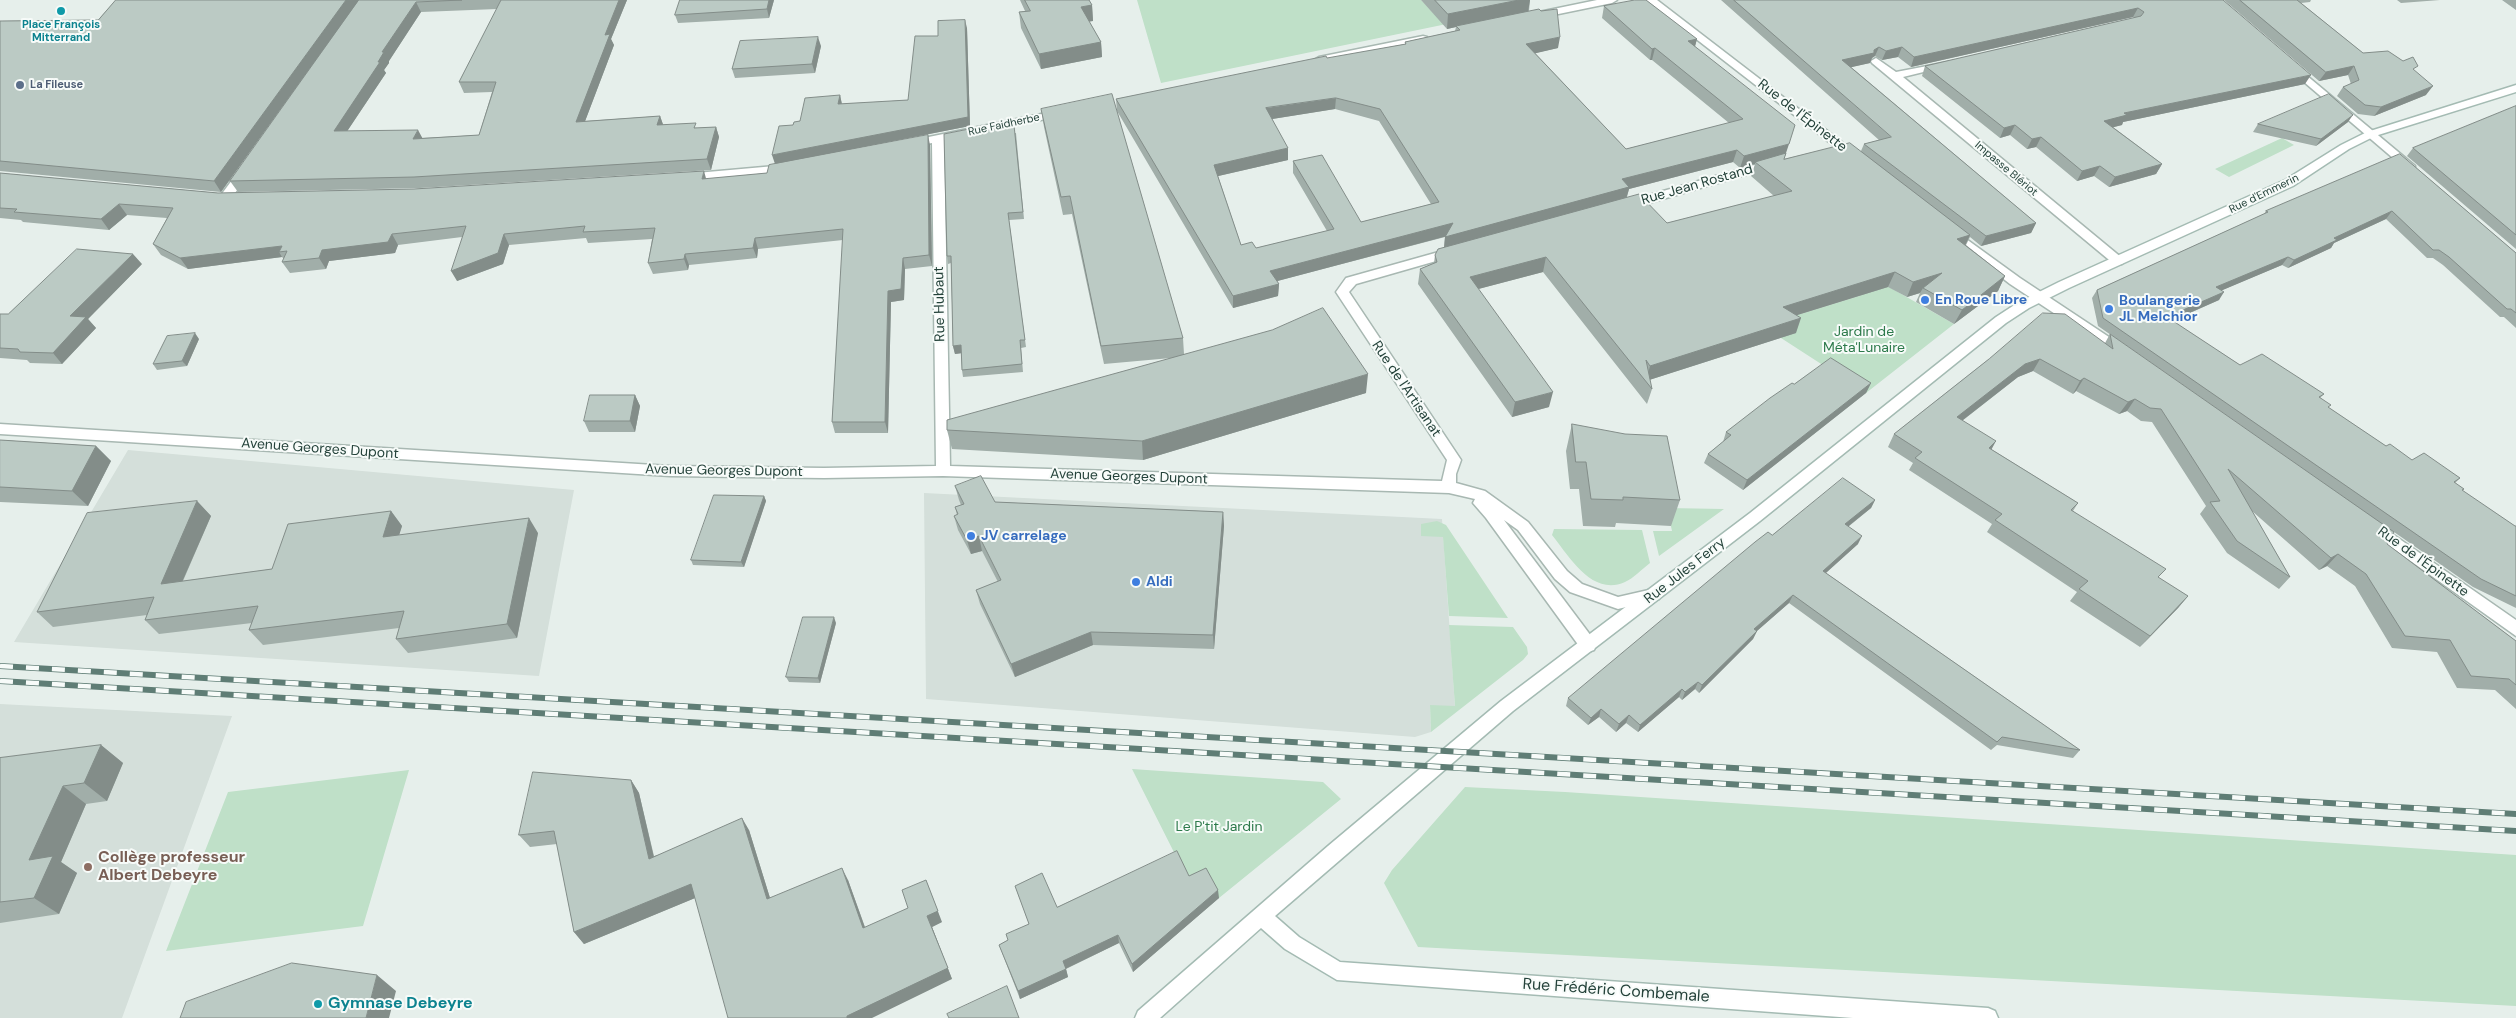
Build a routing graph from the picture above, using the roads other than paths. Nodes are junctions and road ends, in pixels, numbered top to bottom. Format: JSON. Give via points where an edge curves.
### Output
{"nodes":[{"id":1,"x":1612,"y":0,"type":"edge"},
{"id":2,"x":1656,"y":1,"type":"edge"},
{"id":3,"x":1524,"y":18,"type":"edge"},
{"id":4,"x":1436,"y":36,"type":"edge"},
{"id":5,"x":1876,"y":61,"type":"edge"},
{"id":6,"x":1312,"y":62,"type":"edge"},
{"id":7,"x":2287,"y":62,"type":"edge"},
{"id":8,"x":1952,"y":63,"type":"edge"},
{"id":9,"x":1895,"y":76,"type":"junction"},
{"id":10,"x":2516,"y":88,"type":"edge"},
{"id":11,"x":1073,"y":110,"type":"edge"},
{"id":12,"x":2371,"y":134,"type":"junction"},
{"id":13,"x":938,"y":138,"type":"junction"},
{"id":14,"x":899,"y":146,"type":"edge"},
{"id":15,"x":1841,"y":146,"type":"junction"},
{"id":16,"x":1825,"y":150,"type":"edge"},
{"id":17,"x":253,"y":159,"type":"edge"},
{"id":18,"x":1782,"y":162,"type":"edge"},
{"id":19,"x":1864,"y":164,"type":"edge"},
{"id":20,"x":802,"y":166,"type":"edge"},
{"id":21,"x":676,"y":179,"type":"edge"},
{"id":22,"x":2424,"y":179,"type":"edge"},
{"id":23,"x":211,"y":198,"type":"edge"},
{"id":24,"x":225,"y":198,"type":"junction"},
{"id":25,"x":245,"y":198,"type":"edge"},
{"id":26,"x":1611,"y":210,"type":"edge"},
{"id":27,"x":1940,"y":223,"type":"edge"},
{"id":28,"x":1470,"y":247,"type":"edge"},
{"id":29,"x":2118,"y":261,"type":"junction"},
{"id":30,"x":2040,"y":296,"type":"junction"},
{"id":31,"x":2135,"y":360,"type":"edge"},
{"id":32,"x":0,"y":429,"type":"edge"},
{"id":33,"x":943,"y":471,"type":"junction"},
{"id":34,"x":1449,"y":487,"type":"junction"},
{"id":35,"x":1465,"y":492,"type":"junction"},
{"id":36,"x":2364,"y":519,"type":"edge"},
{"id":37,"x":1653,"y":595,"type":"junction"},
{"id":38,"x":2516,"y":629,"type":"edge"},
{"id":39,"x":1588,"y":645,"type":"junction"},
{"id":40,"x":1261,"y":916,"type":"junction"},
{"id":41,"x":1145,"y":1018,"type":"edge"},
{"id":42,"x":1988,"y":1018,"type":"edge"}],
"edges":[{"from":1,"to":3,"type":"street"},
{"from":2,"to":15,"type":"street","name":"Rue de l'Épinette"},
{"from":4,"to":6,"type":"street"},
{"from":5,"to":9,"type":"street","name":"Impasse Blériot"},
{"from":7,"to":12,"type":"street"},
{"from":8,"to":9,"type":"street"},
{"from":9,"to":29,"type":"street","name":"Impasse Blériot"},
{"from":10,"to":12,"type":"street","name":"Rue d'Emmerin"},
{"from":11,"to":13,"type":"street","name":"Rue Faidherbe"},
{"from":12,"to":22,"type":"street"},
{"from":12,"to":29,"type":"street","name":"Rue d'Emmerin","via":[[2289,183]]},
{"from":13,"to":14,"type":"street","name":"Rue Faidherbe"},
{"from":13,"to":33,"type":"street","name":"Rue Hubaut"},
{"from":15,"to":16,"type":"street"},
{"from":15,"to":19,"type":"street","name":"Rue de l'Épinette"},
{"from":17,"to":24,"type":"street"},
{"from":18,"to":26,"type":"street","name":"Rue Jean Rostand"},
{"from":20,"to":21,"type":"street"},
{"from":23,"to":24,"type":"street"},
{"from":24,"to":25,"type":"street"},
{"from":27,"to":30,"type":"street"},
{"from":28,"to":34,"type":"street","name":"Rue de l'Artisanat","via":[[1351,281],[1342,292],[1454,460]]},
{"from":29,"to":30,"type":"street","name":"Rue d'Emmerin"},
{"from":30,"to":31,"type":"street"},
{"from":30,"to":37,"type":"street","name":"Rue Jules Ferry","via":[[2000,320]]},
{"from":32,"to":33,"type":"street","name":"Avenue Georges Dupont","via":[[670,471]]},
{"from":33,"to":34,"type":"street","name":"Avenue Georges Dupont"},
{"from":34,"to":35,"type":"street"},
{"from":35,"to":37,"type":"street","via":[[1480,495],[1524,526],[1561,575],[1576,588],[1618,603]]},
{"from":35,"to":39,"type":"street","via":[[1485,506]]},
{"from":36,"to":38,"type":"street","name":"Rue de l'Épinette"},
{"from":37,"to":39,"type":"street","name":"Rue Jules Ferry"},
{"from":39,"to":40,"type":"street","name":"Rue Jules Ferry","via":[[1507,706]]},
{"from":40,"to":41,"type":"street","name":"Rue Jules Ferry"},
{"from":40,"to":42,"type":"street","name":"Rue Frédéric Combemale","via":[[1292,944],[1337,971]]}]}
